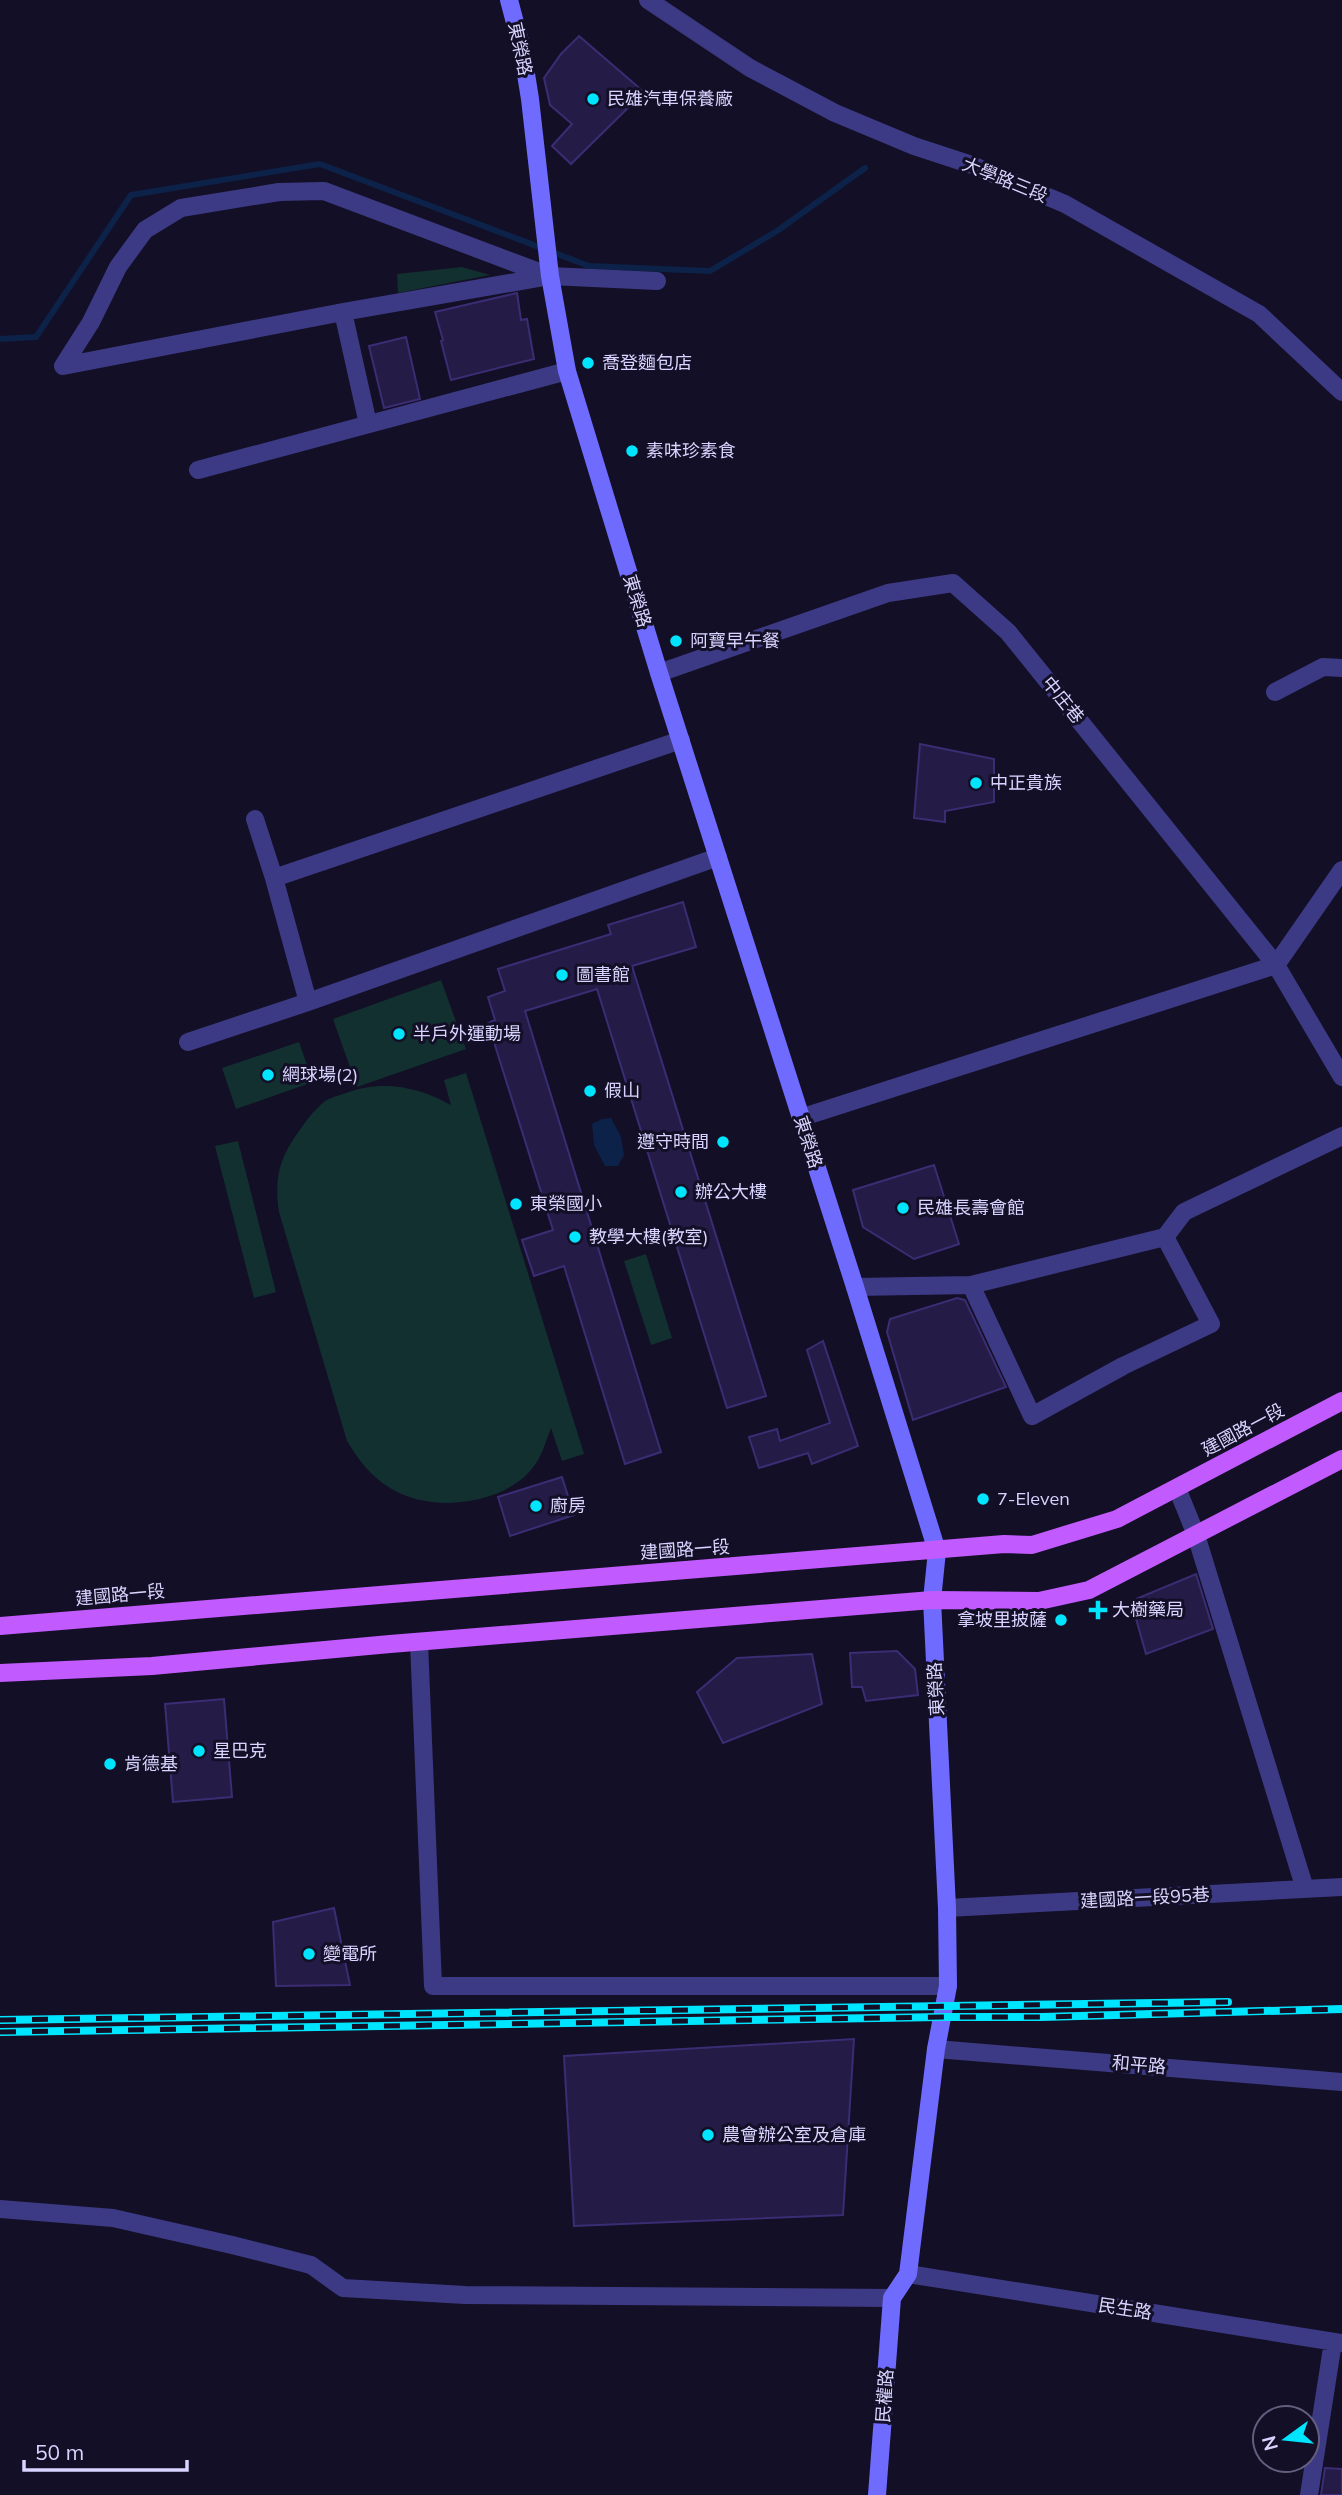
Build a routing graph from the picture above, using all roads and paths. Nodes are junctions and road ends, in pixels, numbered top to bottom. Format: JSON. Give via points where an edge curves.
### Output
{"nodes":[{"id":1,"x":509,"y":0,"type":"edge"},
{"id":2,"x":648,"y":0,"type":"edge"},
{"id":3,"x":549,"y":271,"type":"junction"},
{"id":4,"x":657,"y":281,"type":"dead end"},
{"id":5,"x":343,"y":312,"type":"junction"},
{"id":6,"x":567,"y":371,"type":"junction"},
{"id":7,"x":1342,"y":392,"type":"edge"},
{"id":8,"x":368,"y":424,"type":"junction"},
{"id":9,"x":198,"y":470,"type":"dead end"},
{"id":10,"x":1342,"y":668,"type":"edge"},
{"id":11,"x":659,"y":673,"type":"junction"},
{"id":12,"x":1275,"y":692,"type":"dead end"},
{"id":13,"x":681,"y":740,"type":"junction"},
{"id":14,"x":255,"y":819,"type":"dead end"},
{"id":15,"x":718,"y":856,"type":"junction"},
{"id":16,"x":1342,"y":870,"type":"edge"},
{"id":17,"x":274,"y":878,"type":"junction"},
{"id":18,"x":1276,"y":965,"type":"junction"},
{"id":19,"x":308,"y":1002,"type":"junction"},
{"id":20,"x":188,"y":1042,"type":"dead end"},
{"id":21,"x":1342,"y":1077,"type":"edge"},
{"id":22,"x":800,"y":1118,"type":"junction"},
{"id":23,"x":1342,"y":1136,"type":"edge"},
{"id":24,"x":1165,"y":1237,"type":"junction"},
{"id":25,"x":971,"y":1285,"type":"junction"},
{"id":26,"x":855,"y":1287,"type":"junction"},
{"id":27,"x":1342,"y":1401,"type":"edge"},
{"id":28,"x":1342,"y":1459,"type":"edge"},
{"id":29,"x":1177,"y":1488,"type":"junction"},
{"id":30,"x":1196,"y":1535,"type":"junction"},
{"id":31,"x":937,"y":1551,"type":"junction"},
{"id":32,"x":932,"y":1600,"type":"junction"},
{"id":33,"x":0,"y":1626,"type":"edge"},
{"id":34,"x":419,"y":1642,"type":"junction"},
{"id":35,"x":0,"y":1673,"type":"edge"},
{"id":36,"x":1342,"y":1887,"type":"edge"},
{"id":37,"x":1305,"y":1889,"type":"junction"},
{"id":38,"x":947,"y":1908,"type":"junction"},
{"id":39,"x":948,"y":1986,"type":"junction"},
{"id":40,"x":936,"y":2049,"type":"junction"},
{"id":41,"x":1342,"y":2082,"type":"edge"},
{"id":42,"x":0,"y":2209,"type":"edge"},
{"id":43,"x":908,"y":2274,"type":"junction"},
{"id":44,"x":892,"y":2298,"type":"junction"},
{"id":45,"x":1338,"y":2342,"type":"edge"},
{"id":46,"x":877,"y":2495,"type":"edge"},
{"id":47,"x":1309,"y":2495,"type":"edge"}],
"edges":[{"from":1,"to":3,"type":"street","name":"東榮路","via":[[526,74]]},
{"from":2,"to":7,"type":"street","name":"大學路三段","via":[[750,68],[835,113],[1065,204],[1259,314]]},
{"from":3,"to":4,"type":"street"},
{"from":3,"to":5,"type":"street"},
{"from":3,"to":5,"type":"street","via":[[324,191],[278,192],[181,208],[145,230],[118,267],[63,366]]},
{"from":3,"to":6,"type":"street","name":"東榮路"},
{"from":5,"to":8,"type":"street"},
{"from":6,"to":8,"type":"street"},
{"from":6,"to":11,"type":"street","name":"東榮路"},
{"from":8,"to":9,"type":"street"},
{"from":10,"to":12,"type":"street","via":[[1323,667]]},
{"from":11,"to":13,"type":"street","name":"東榮路"},
{"from":11,"to":18,"type":"street","name":"中庄巷","via":[[888,593],[953,583],[1008,632]]},
{"from":13,"to":15,"type":"street","name":"東榮路"},
{"from":13,"to":17,"type":"street"},
{"from":14,"to":17,"type":"street"},
{"from":15,"to":19,"type":"street"},
{"from":15,"to":22,"type":"street","name":"東榮路"},
{"from":16,"to":18,"type":"street"},
{"from":17,"to":19,"type":"street"},
{"from":18,"to":21,"type":"street","name":"中庄巷"},
{"from":18,"to":22,"type":"street"},
{"from":19,"to":20,"type":"street"},
{"from":22,"to":26,"type":"street","name":"東榮路"},
{"from":23,"to":24,"type":"street","via":[[1184,1212]]},
{"from":24,"to":25,"type":"street"},
{"from":24,"to":25,"type":"street","via":[[1212,1324],[1032,1416]]},
{"from":25,"to":26,"type":"street"},
{"from":26,"to":31,"type":"street","name":"東榮路"},
{"from":27,"to":29,"type":"main road","name":"建國路一段"},
{"from":28,"to":30,"type":"main road"},
{"from":29,"to":30,"type":"street"},
{"from":29,"to":31,"type":"main road","name":"建國路一段","via":[[1117,1519],[1032,1545]]},
{"from":30,"to":32,"type":"main road","via":[[1089,1590],[1039,1601]]},
{"from":30,"to":37,"type":"street"},
{"from":31,"to":32,"type":"street","name":"東榮路"},
{"from":31,"to":33,"type":"main road","name":"建國路一段"},
{"from":32,"to":34,"type":"main road"},
{"from":32,"to":38,"type":"street","name":"東榮路"},
{"from":34,"to":35,"type":"main road","via":[[152,1666]]},
{"from":34,"to":39,"type":"street","via":[[433,1986]]},
{"from":36,"to":37,"type":"street","name":"建國路一段95巷"},
{"from":37,"to":38,"type":"street","name":"建國路一段95巷"},
{"from":38,"to":39,"type":"street","name":"東榮路"},
{"from":39,"to":40,"type":"street","name":"東榮路"},
{"from":40,"to":41,"type":"street","name":"和平路"},
{"from":40,"to":43,"type":"street","name":"東榮路"},
{"from":42,"to":44,"type":"street","via":[[113,2218],[232,2245],[311,2265],[343,2288],[465,2295]]},
{"from":43,"to":44,"type":"street","name":"東榮路"},
{"from":43,"to":45,"type":"street","name":"民生路"},
{"from":44,"to":46,"type":"street","name":"民權路"},
{"from":45,"to":47,"type":"street"}]}
